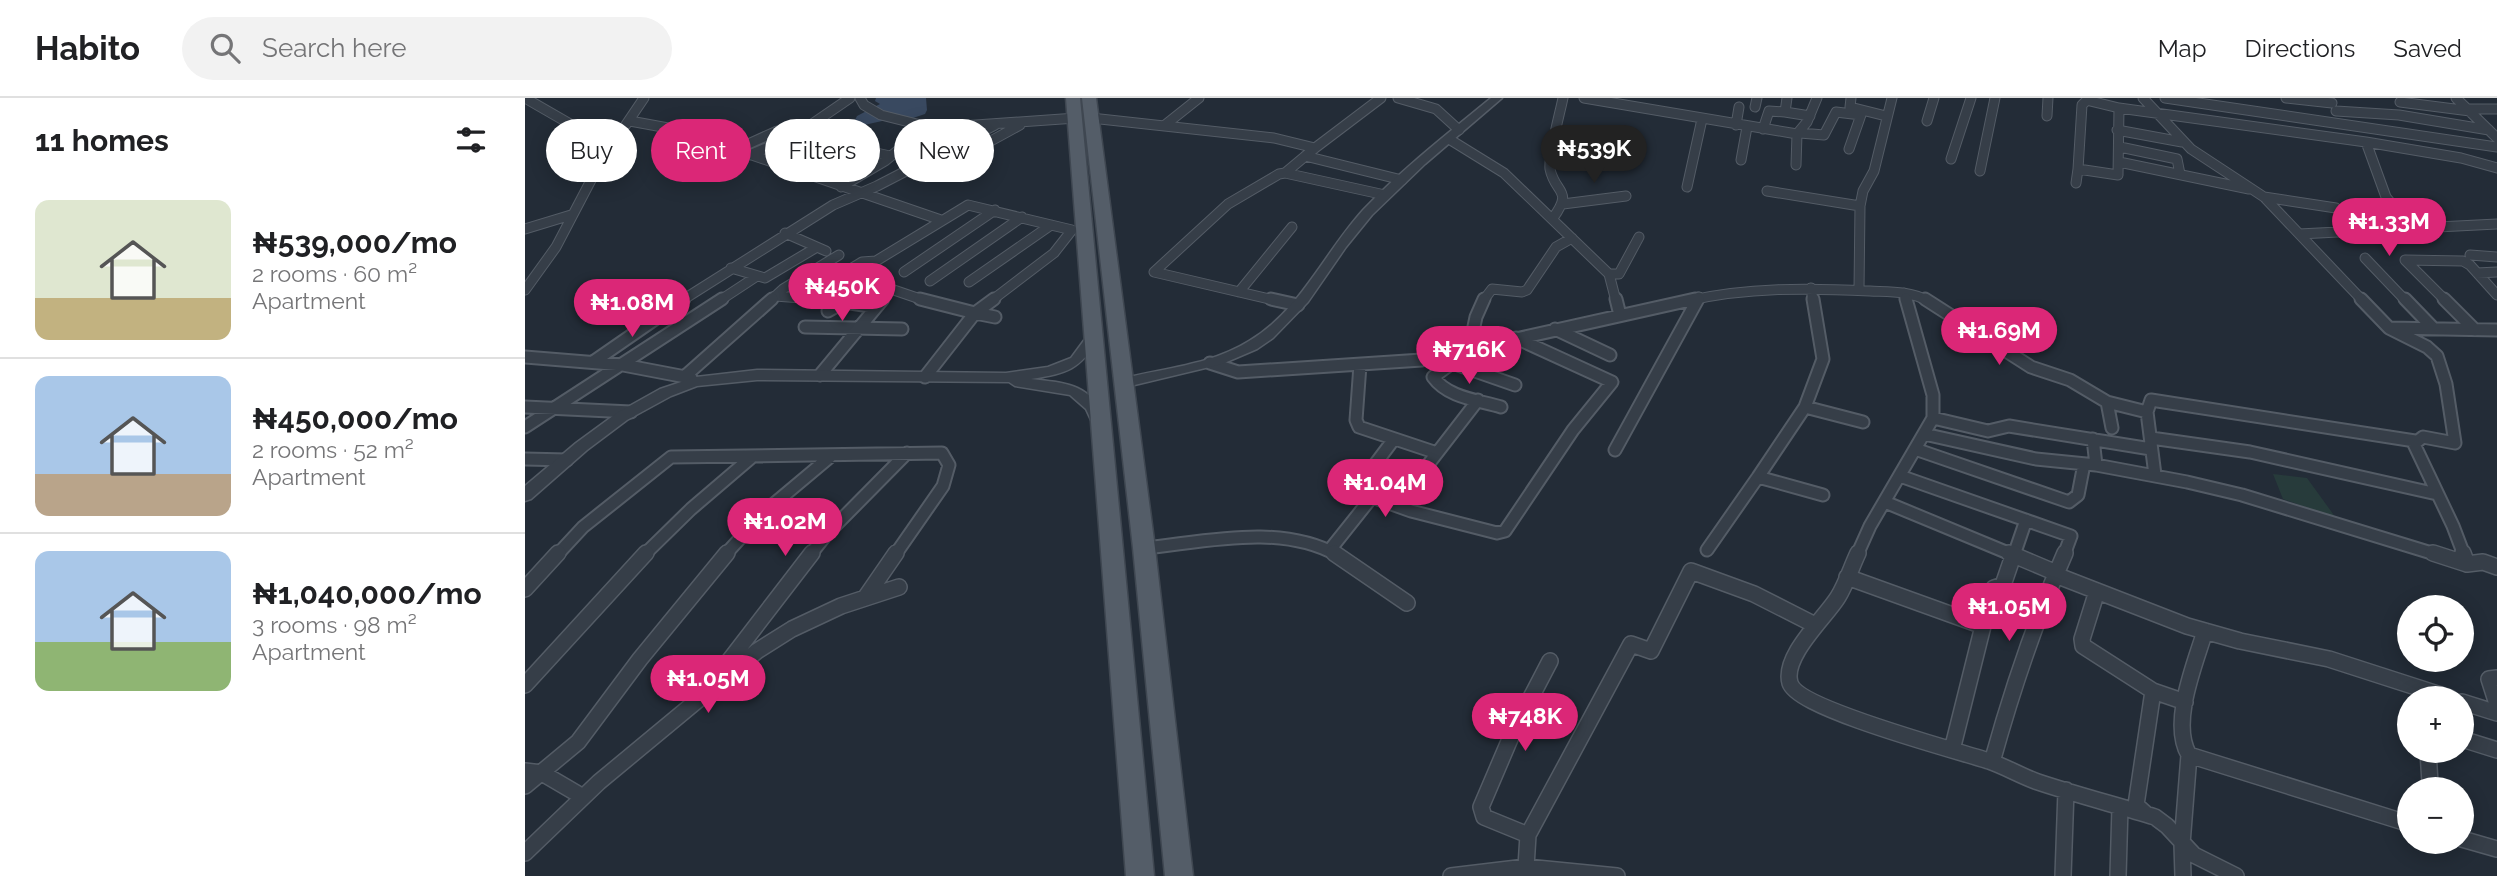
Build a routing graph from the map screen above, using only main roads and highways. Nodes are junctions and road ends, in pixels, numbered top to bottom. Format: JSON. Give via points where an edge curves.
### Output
{"nodes":[{"id":1,"x":1082,"y":108,"type":"edge"},
{"id":2,"x":1140,"y":876,"type":"edge"},
{"id":3,"x":1179,"y":876,"type":"edge"}],
"edges":[{"from":1,"to":2,"type":"main road","via":[[1093,338]]},
{"from":1,"to":3,"type":"main road","via":[[1144,548]]}]}
